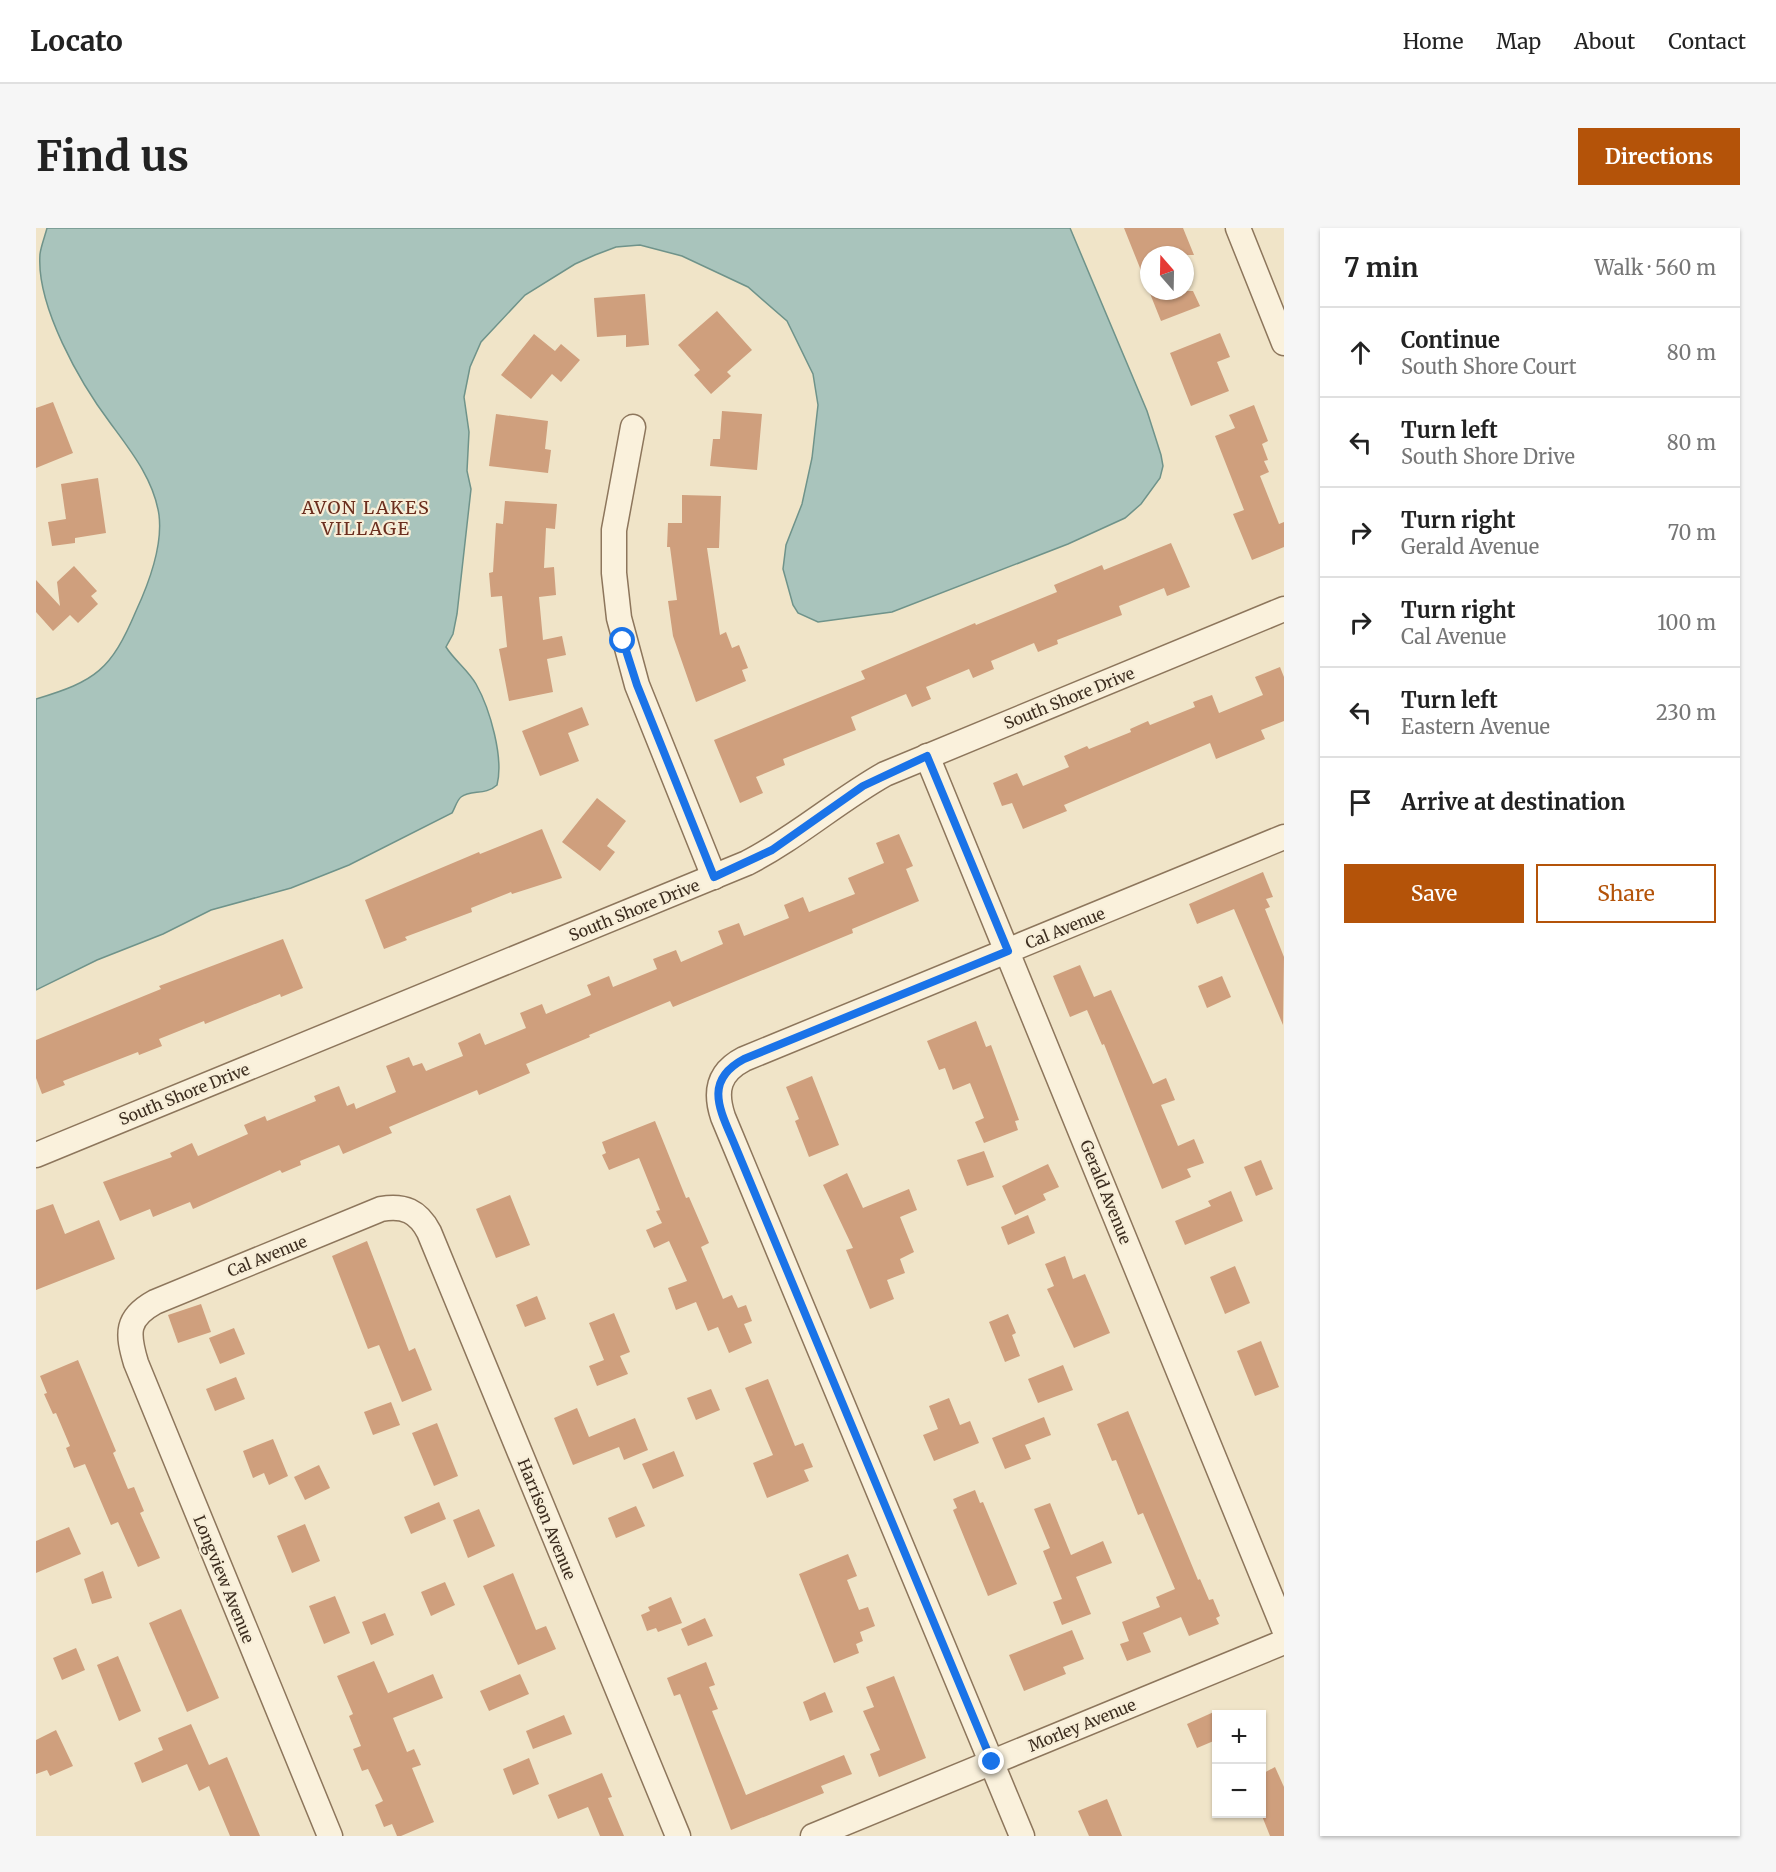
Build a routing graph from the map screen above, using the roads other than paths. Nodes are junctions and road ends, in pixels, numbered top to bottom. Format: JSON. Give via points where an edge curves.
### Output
{"nodes":[{"id":1,"x":1238,"y":228,"type":"edge"},
{"id":2,"x":1284,"y":343,"type":"edge"},
{"id":3,"x":633,"y":427,"type":"dead end"},
{"id":4,"x":1284,"y":609,"type":"edge"},
{"id":5,"x":927,"y":756,"type":"junction"},
{"id":6,"x":1284,"y":837,"type":"edge"},
{"id":7,"x":714,"y":877,"type":"junction"},
{"id":8,"x":1008,"y":951,"type":"junction"},
{"id":9,"x":36,"y":1155,"type":"edge"},
{"id":10,"x":407,"y":1209,"type":"joint"},
{"id":11,"x":134,"y":1319,"type":"joint"},
{"id":12,"x":1284,"y":1629,"type":"edge"},
{"id":13,"x":1284,"y":1642,"type":"edge"},
{"id":14,"x":992,"y":1762,"type":"junction"},
{"id":15,"x":330,"y":1836,"type":"edge"},
{"id":16,"x":678,"y":1836,"type":"edge"},
{"id":17,"x":813,"y":1836,"type":"edge"},
{"id":18,"x":1022,"y":1836,"type":"edge"}],
"edges":[{"from":1,"to":2,"type":"street"},
{"from":3,"to":7,"type":"street","via":[[614,530],[619,618],[637,685]]},
{"from":4,"to":5,"type":"street","name":"South Shore Drive"},
{"from":5,"to":7,"type":"street","name":"South Shore Drive","via":[[863,786],[772,850]]},
{"from":5,"to":8,"type":"street","name":"Gerald Avenue"},
{"from":6,"to":8,"type":"street","name":"Cal Avenue"},
{"from":7,"to":9,"type":"street","name":"South Shore Drive"},
{"from":8,"to":12,"type":"street","name":"Gerald Avenue"},
{"from":8,"to":14,"type":"street","name":"Cal Avenue","via":[[744,1059],[719,1081],[719,1105],[727,1127]]},
{"from":10,"to":11,"type":"street","name":"Cal Avenue","via":[[381,1209],[155,1302]]},
{"from":10,"to":16,"type":"street","name":"Harrison Avenue","via":[[417,1214],[429,1232]]},
{"from":11,"to":15,"type":"street","name":"Longview Avenue","via":[[130,1342],[136,1363]]},
{"from":13,"to":14,"type":"street","name":"Morley Avenue"},
{"from":14,"to":17,"type":"street","name":"Morley Avenue"},
{"from":14,"to":18,"type":"street"}]}
